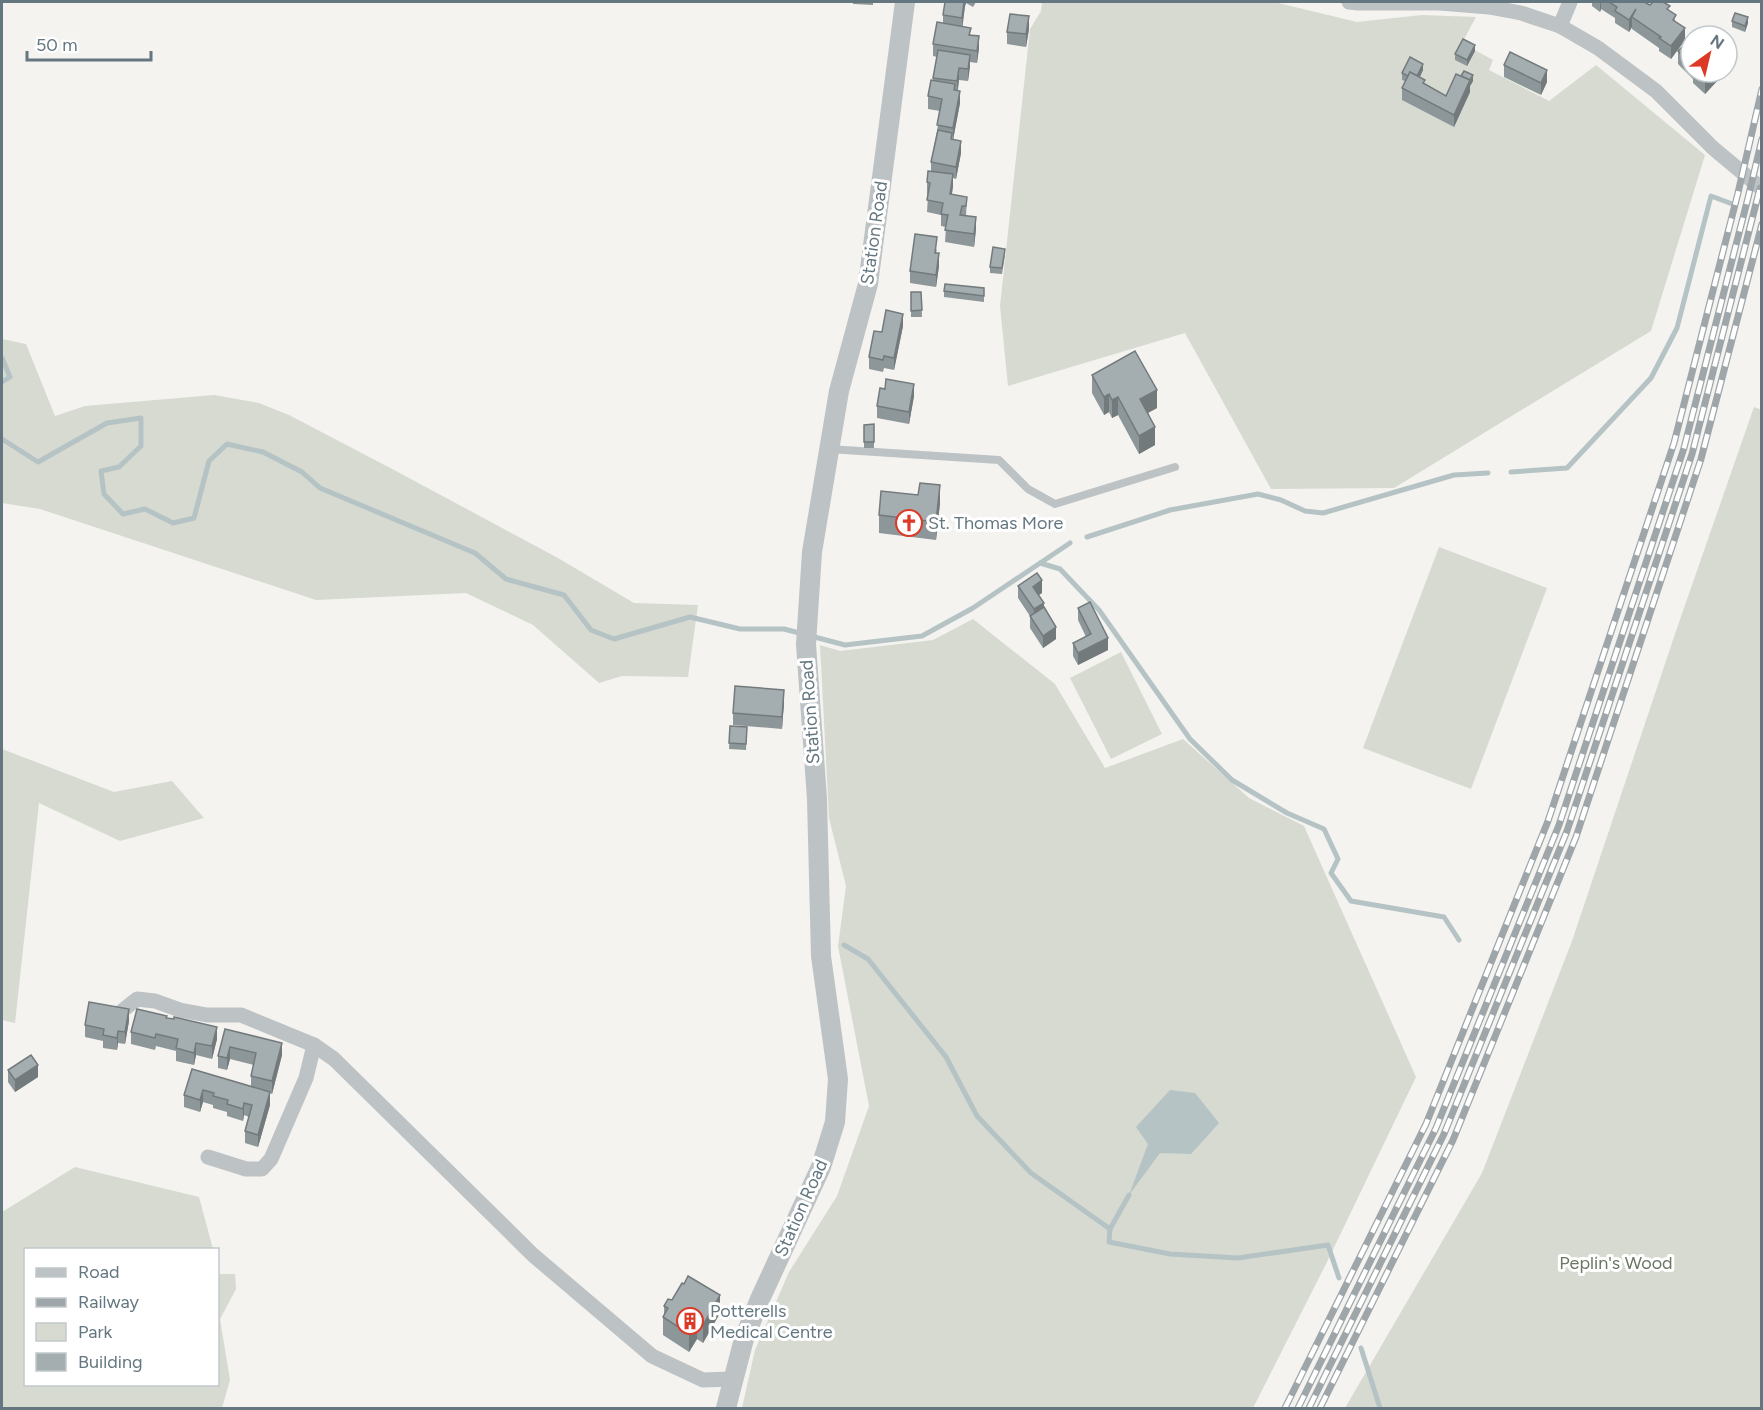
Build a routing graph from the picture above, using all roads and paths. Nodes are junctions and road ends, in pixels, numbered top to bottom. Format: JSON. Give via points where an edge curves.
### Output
{"nodes":[{"id":1,"x":905,"y":2,"type":"edge"},
{"id":2,"x":1355,"y":2,"type":"edge"},
{"id":3,"x":1570,"y":2,"type":"edge"},
{"id":4,"x":1560,"y":26,"type":"junction"},
{"id":5,"x":1761,"y":189,"type":"edge"},
{"id":6,"x":828,"y":449,"type":"junction"},
{"id":7,"x":1175,"y":467,"type":"dead end"},
{"id":8,"x":122,"y":1011,"type":"edge"},
{"id":9,"x":314,"y":1045,"type":"junction"},
{"id":10,"x":208,"y":1157,"type":"dead end"},
{"id":11,"x":732,"y":1379,"type":"junction"},
{"id":12,"x":726,"y":1408,"type":"edge"}],
"edges":[{"from":1,"to":6,"type":"street","name":"Station Road","via":[[868,284]]},
{"from":2,"to":4,"type":"street","via":[[1489,7]]},
{"from":3,"to":4,"type":"street"},
{"from":4,"to":5,"type":"street","via":[[1598,48],[1656,91]]},
{"from":6,"to":7,"type":"lane","via":[[999,460],[1028,489],[1055,504]]},
{"from":6,"to":11,"type":"street","name":"Station Road","via":[[812,552],[806,637],[817,799],[821,956],[838,1079],[835,1122],[821,1167],[760,1299]]},
{"from":8,"to":9,"type":"street","via":[[137,999],[180,1010],[241,1015]]},
{"from":9,"to":10,"type":"street","via":[[306,1078],[271,1159],[262,1169],[246,1169]]},
{"from":9,"to":11,"type":"street","via":[[334,1059],[533,1255],[652,1356],[703,1380]]},
{"from":11,"to":12,"type":"street","name":"Station Road"}]}
